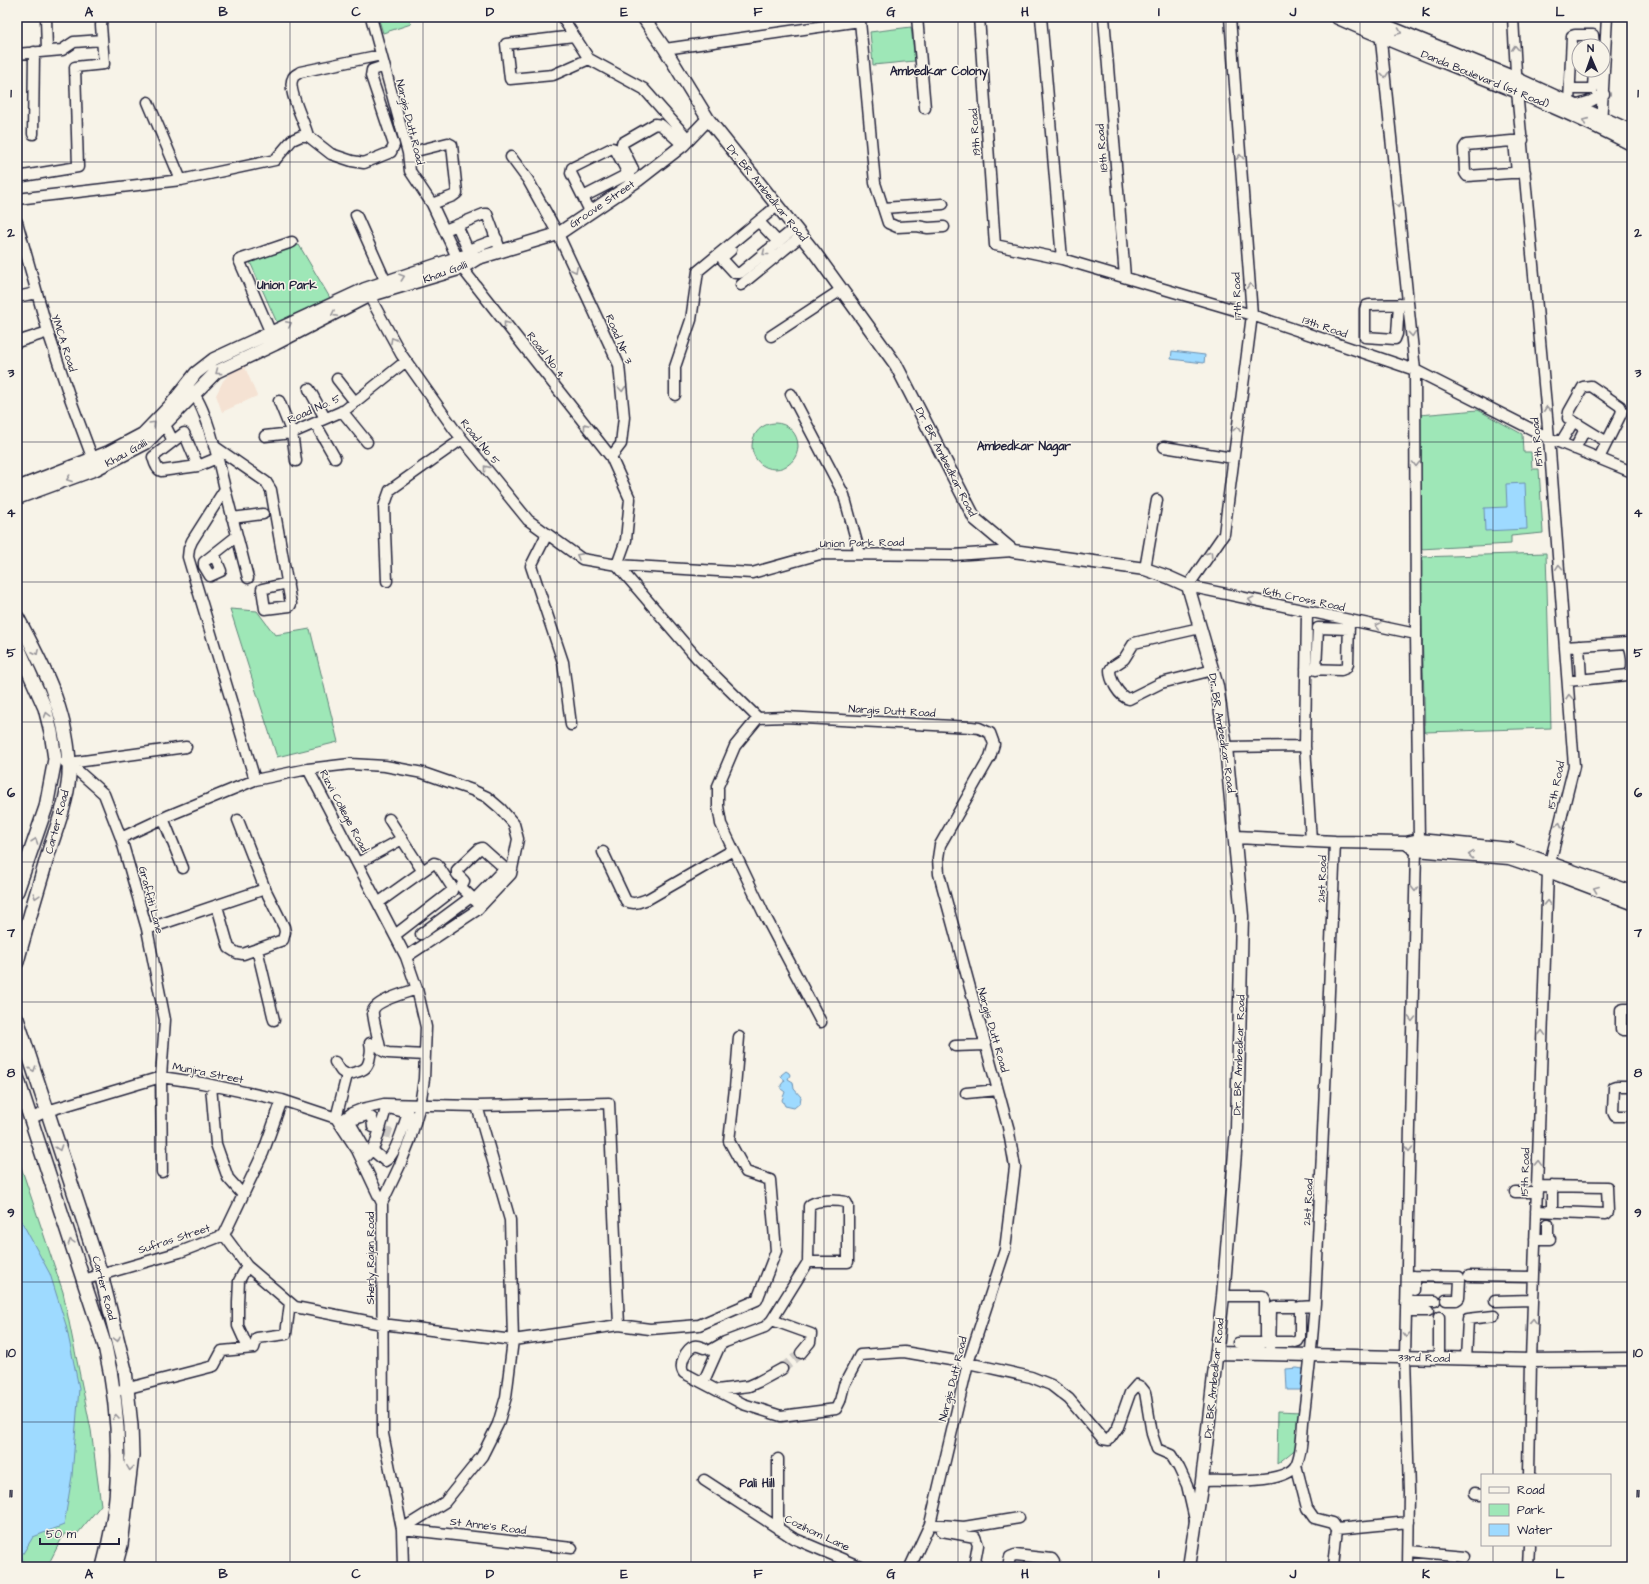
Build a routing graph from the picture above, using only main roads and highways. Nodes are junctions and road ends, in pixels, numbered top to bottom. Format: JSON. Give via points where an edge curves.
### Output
{"nodes":[{"id":1,"x":1337,"y":17,"type":"edge"},
{"id":2,"x":1362,"y":17,"type":"edge"},
{"id":3,"x":1380,"y":26,"type":"edge"},
{"id":4,"x":1517,"y":85,"type":"junction"},
{"id":5,"x":1602,"y":123,"type":"junction"},
{"id":6,"x":1632,"y":132,"type":"edge"},
{"id":7,"x":1632,"y":144,"type":"edge"},
{"id":8,"x":17,"y":617,"type":"edge"},
{"id":9,"x":17,"y":645,"type":"edge"},
{"id":10,"x":17,"y":891,"type":"edge"},
{"id":11,"x":17,"y":962,"type":"edge"},
{"id":12,"x":17,"y":1019,"type":"edge"},
{"id":13,"x":17,"y":1078,"type":"edge"},
{"id":14,"x":103,"y":1567,"type":"edge"},
{"id":15,"x":116,"y":1567,"type":"edge"}],
"edges":[{"from":1,"to":3,"type":"main road"},
{"from":2,"to":3,"type":"main road"},
{"from":3,"to":4,"type":"main road"},
{"from":5,"to":4,"type":"main road","name":"Danda Boulevard (1st Road)","one_way":true},
{"from":4,"to":5,"type":"main road","via":[[1572,105]]},
{"from":5,"to":6,"type":"main road"},
{"from":5,"to":7,"type":"main road","name":"Danda Boulevard (1st Road)"},
{"from":8,"to":11,"type":"main road","name":"Carter Road","one_way":true,"via":[[35,650],[61,712],[69,763],[64,801]]},
{"from":10,"to":9,"type":"main road","name":"Carter Road","one_way":true,"via":[[46,807],[55,759],[45,708]]},
{"from":12,"to":15,"type":"main road","name":"Carter Road","one_way":true,"via":[[101,1274],[125,1370],[132,1455]]},
{"from":14,"to":13,"type":"main road","name":"Carter Road","one_way":true,"via":[[117,1483],[112,1378],[105,1346]]}]}
